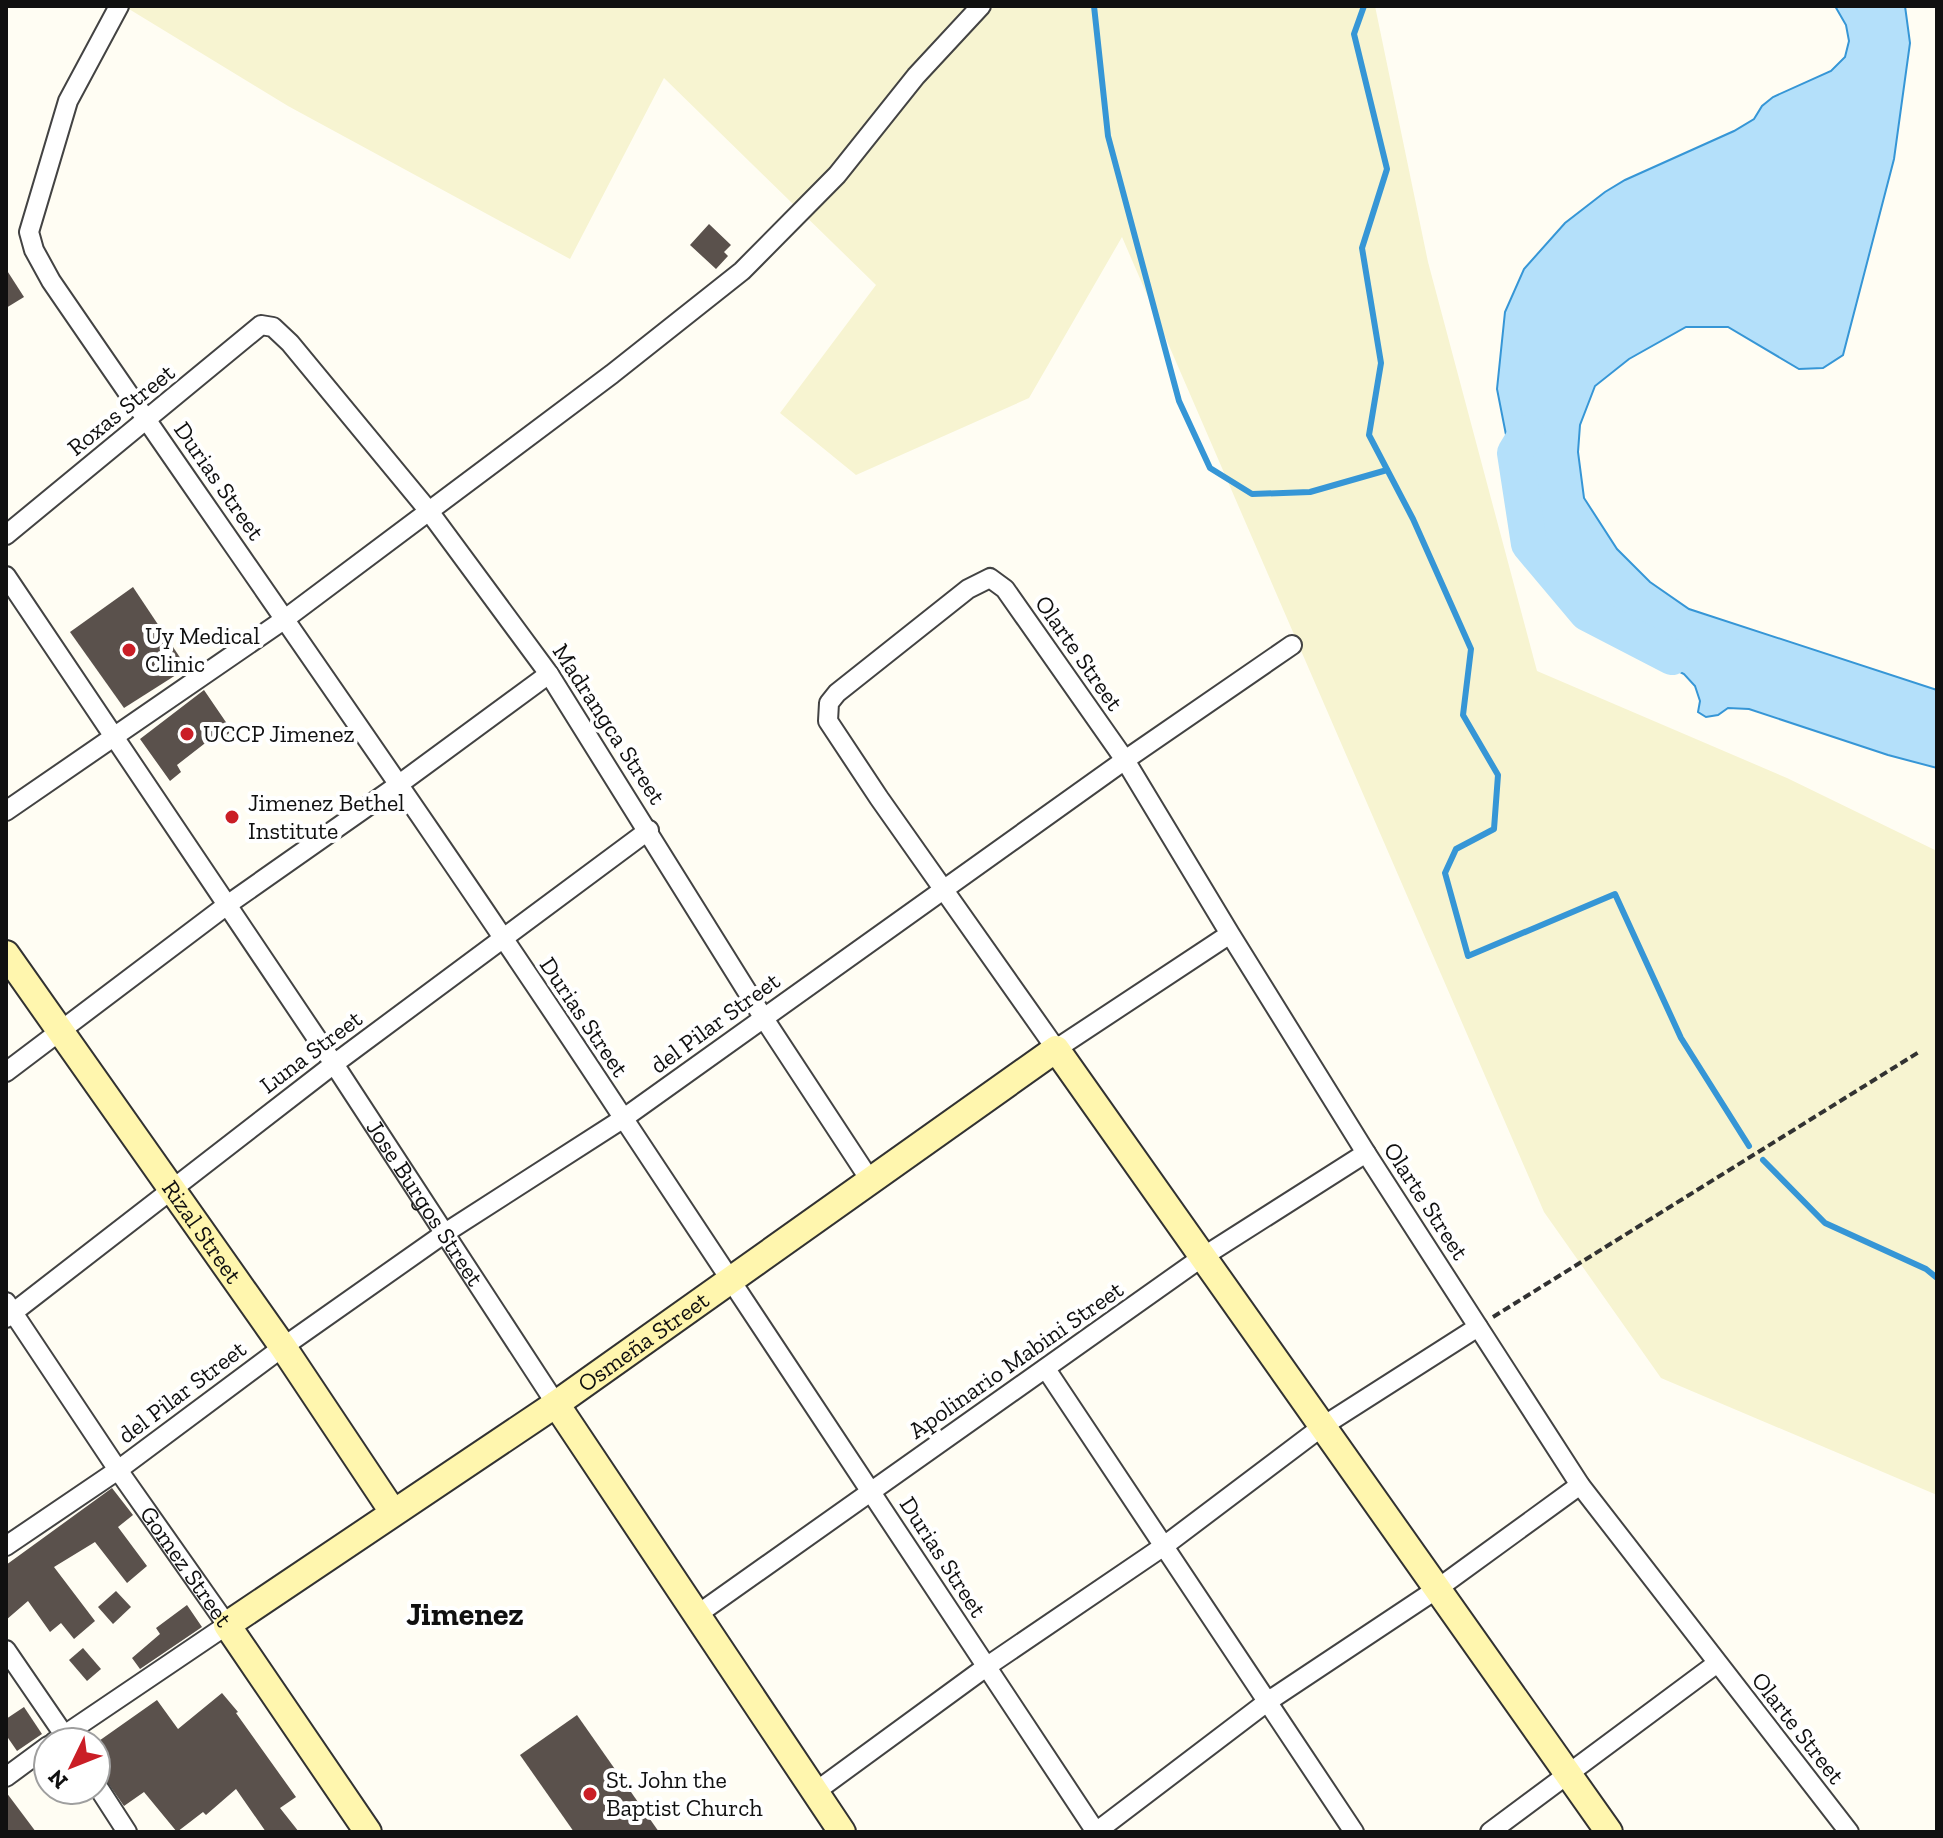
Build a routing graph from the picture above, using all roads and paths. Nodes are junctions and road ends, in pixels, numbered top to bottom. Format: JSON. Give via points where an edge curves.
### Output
{"nodes":[{"id":1,"x":119,"y":6,"type":"edge"},
{"id":2,"x":981,"y":6,"type":"edge"},
{"id":3,"x":267,"y":324,"type":"joint"},
{"id":4,"x":146,"y":420,"type":"junction"},
{"id":5,"x":428,"y":510,"type":"junction"},
{"id":6,"x":6,"y":535,"type":"edge"},
{"id":7,"x":6,"y":576,"type":"edge"},
{"id":8,"x":285,"y":619,"type":"junction"},
{"id":9,"x":1292,"y":645,"type":"dead end"},
{"id":10,"x":549,"y":674,"type":"junction"},
{"id":11,"x":114,"y":736,"type":"junction"},
{"id":12,"x":1125,"y":760,"type":"junction"},
{"id":13,"x":398,"y":785,"type":"junction"},
{"id":14,"x":6,"y":811,"type":"edge"},
{"id":15,"x":649,"y":830,"type":"junction"},
{"id":16,"x":944,"y":890,"type":"junction"},
{"id":17,"x":227,"y":905,"type":"junction"},
{"id":18,"x":1230,"y":934,"type":"junction"},
{"id":19,"x":502,"y":939,"type":"junction"},
{"id":20,"x":6,"y":954,"type":"edge"},
{"id":21,"x":763,"y":1017,"type":"junction"},
{"id":22,"x":60,"y":1032,"type":"junction"},
{"id":23,"x":1056,"y":1049,"type":"junction"},
{"id":24,"x":1919,"y":1052,"type":"dead end"},
{"id":25,"x":334,"y":1064,"type":"junction"},
{"id":26,"x":6,"y":1072,"type":"edge"},
{"id":27,"x":624,"y":1118,"type":"junction"},
{"id":28,"x":1366,"y":1153,"type":"junction"},
{"id":29,"x":870,"y":1180,"type":"junction"},
{"id":30,"x":171,"y":1190,"type":"junction"},
{"id":31,"x":445,"y":1233,"type":"junction"},
{"id":32,"x":1201,"y":1258,"type":"junction"},
{"id":33,"x":729,"y":1282,"type":"junction"},
{"id":34,"x":9,"y":1311,"type":"edge"},
{"id":35,"x":1478,"y":1327,"type":"junction"},
{"id":36,"x":283,"y":1347,"type":"junction"},
{"id":37,"x":1046,"y":1369,"type":"junction"},
{"id":38,"x":556,"y":1404,"type":"junction"},
{"id":39,"x":1323,"y":1426,"type":"junction"},
{"id":40,"x":118,"y":1470,"type":"junction"},
{"id":41,"x":1580,"y":1485,"type":"junction"},
{"id":42,"x":871,"y":1491,"type":"junction"},
{"id":43,"x":393,"y":1512,"type":"junction"},
{"id":44,"x":6,"y":1546,"type":"edge"},
{"id":45,"x":1164,"y":1546,"type":"junction"},
{"id":46,"x":1437,"y":1589,"type":"junction"},
{"id":47,"x":698,"y":1614,"type":"junction"},
{"id":48,"x":227,"y":1625,"type":"junction"},
{"id":49,"x":6,"y":1650,"type":"edge"},
{"id":50,"x":1716,"y":1664,"type":"junction"},
{"id":51,"x":986,"y":1667,"type":"junction"},
{"id":52,"x":1267,"y":1702,"type":"junction"},
{"id":53,"x":53,"y":1726,"type":"edge"},
{"id":54,"x":82,"y":1726,"type":"edge"},
{"id":55,"x":32,"y":1758,"type":"edge"},
{"id":56,"x":1570,"y":1775,"type":"junction"},
{"id":57,"x":6,"y":1777,"type":"edge"},
{"id":58,"x":815,"y":1792,"type":"junction"},
{"id":59,"x":110,"y":1806,"type":"edge"},
{"id":60,"x":366,"y":1831,"type":"edge"},
{"id":61,"x":127,"y":1832,"type":"edge"},
{"id":62,"x":842,"y":1832,"type":"edge"},
{"id":63,"x":1096,"y":1832,"type":"edge"},
{"id":64,"x":1354,"y":1832,"type":"edge"},
{"id":65,"x":1490,"y":1832,"type":"edge"},
{"id":66,"x":1609,"y":1832,"type":"edge"},
{"id":67,"x":1849,"y":1832,"type":"edge"}],
"edges":[{"from":1,"to":4,"type":"street","name":"Durias Street","via":[[68,101],[29,232],[51,281]]},
{"from":2,"to":5,"type":"street","via":[[916,76],[837,175],[742,271]]},
{"from":3,"to":4,"type":"street","name":"Roxas Street"},
{"from":3,"to":5,"type":"street","name":"Madrangca Street","via":[[290,343]]},
{"from":4,"to":6,"type":"street","name":"Roxas Street"},
{"from":4,"to":8,"type":"street","name":"Durias Street"},
{"from":5,"to":8,"type":"street"},
{"from":5,"to":10,"type":"street","name":"Madrangca Street"},
{"from":7,"to":11,"type":"street","name":"Jose Burgos Street"},
{"from":8,"to":11,"type":"street"},
{"from":8,"to":13,"type":"street","name":"Durias Street"},
{"from":9,"to":12,"type":"street","name":"del Pilar Street"},
{"from":10,"to":13,"type":"street"},
{"from":10,"to":15,"type":"street","name":"Madrangca Street"},
{"from":11,"to":14,"type":"street"},
{"from":11,"to":17,"type":"street","name":"Jose Burgos Street"},
{"from":12,"to":16,"type":"street","name":"del Pilar Street"},
{"from":12,"to":16,"type":"street","name":"Olarte Street","via":[[1005,589],[990,578],[968,589],[837,693],[827,713]]},
{"from":12,"to":18,"type":"street","name":"Olarte Street"},
{"from":13,"to":17,"type":"street"},
{"from":13,"to":19,"type":"street","name":"Durias Street"},
{"from":15,"to":19,"type":"street","name":"Luna Street"},
{"from":15,"to":21,"type":"street","name":"Madrangca Street"},
{"from":16,"to":21,"type":"street","name":"del Pilar Street"},
{"from":16,"to":23,"type":"street"},
{"from":17,"to":22,"type":"street"},
{"from":17,"to":25,"type":"street","name":"Jose Burgos Street"},
{"from":18,"to":23,"type":"street","name":"Osmeña Street"},
{"from":18,"to":28,"type":"street","name":"Olarte Street"},
{"from":19,"to":25,"type":"street","name":"Luna Street"},
{"from":19,"to":27,"type":"street","name":"Durias Street"},
{"from":20,"to":22,"type":"street","name":"Rizal Street"},
{"from":21,"to":27,"type":"street","name":"del Pilar Street"},
{"from":21,"to":29,"type":"street","name":"Madrangca Street"},
{"from":22,"to":26,"type":"street"},
{"from":22,"to":30,"type":"street","name":"Rizal Street"},
{"from":23,"to":29,"type":"street","name":"Osmeña Street"},
{"from":23,"to":32,"type":"street"},
{"from":24,"to":35,"type":"path"},
{"from":25,"to":30,"type":"street","name":"Luna Street"},
{"from":25,"to":31,"type":"street","name":"Jose Burgos Street"},
{"from":27,"to":31,"type":"street","name":"del Pilar Street"},
{"from":27,"to":33,"type":"street","name":"Durias Street"},
{"from":28,"to":32,"type":"street","name":"Apolinario Mabini Street"},
{"from":28,"to":35,"type":"street","name":"Olarte Street"},
{"from":29,"to":33,"type":"street","name":"Osmeña Street"},
{"from":30,"to":34,"type":"street","name":"Luna Street"},
{"from":30,"to":36,"type":"street","name":"Rizal Street"},
{"from":31,"to":36,"type":"street","name":"del Pilar Street"},
{"from":31,"to":38,"type":"street","name":"Jose Burgos Street"},
{"from":32,"to":37,"type":"street","name":"Apolinario Mabini Street"},
{"from":32,"to":39,"type":"street"},
{"from":33,"to":38,"type":"street","name":"Osmeña Street"},
{"from":33,"to":42,"type":"street","name":"Durias Street"},
{"from":34,"to":40,"type":"street","name":"Gomez Street"},
{"from":35,"to":39,"type":"street"},
{"from":35,"to":41,"type":"street","name":"Olarte Street"},
{"from":36,"to":40,"type":"street","name":"del Pilar Street"},
{"from":36,"to":43,"type":"street","name":"Rizal Street"},
{"from":37,"to":42,"type":"street","name":"Apolinario Mabini Street"},
{"from":37,"to":45,"type":"street"},
{"from":38,"to":43,"type":"street","name":"Osmeña Street"},
{"from":38,"to":47,"type":"street","name":"Jose Burgos Street"},
{"from":39,"to":45,"type":"street"},
{"from":39,"to":46,"type":"street"},
{"from":40,"to":44,"type":"street","name":"del Pilar Street"},
{"from":40,"to":48,"type":"street","name":"Gomez Street"},
{"from":41,"to":46,"type":"street"},
{"from":41,"to":50,"type":"street","name":"Olarte Street"},
{"from":42,"to":47,"type":"street","name":"Apolinario Mabini Street"},
{"from":42,"to":51,"type":"street","name":"Durias Street"},
{"from":43,"to":48,"type":"street","name":"Osmeña Street"},
{"from":45,"to":51,"type":"street"},
{"from":45,"to":52,"type":"street"},
{"from":46,"to":52,"type":"street"},
{"from":46,"to":56,"type":"street"},
{"from":47,"to":58,"type":"street","name":"Jose Burgos Street"},
{"from":48,"to":54,"type":"street","name":"Osmeña Street"},
{"from":48,"to":60,"type":"street","name":"Gomez Street"},
{"from":49,"to":53,"type":"street"},
{"from":50,"to":56,"type":"street"},
{"from":50,"to":67,"type":"street","name":"Olarte Street"},
{"from":51,"to":58,"type":"street"},
{"from":51,"to":63,"type":"street","name":"Durias Street"},
{"from":52,"to":63,"type":"street"},
{"from":52,"to":64,"type":"street"},
{"from":55,"to":57,"type":"street"},
{"from":56,"to":65,"type":"street"},
{"from":56,"to":66,"type":"street"},
{"from":58,"to":62,"type":"street","name":"Jose Burgos Street"},
{"from":59,"to":61,"type":"street"}]}
